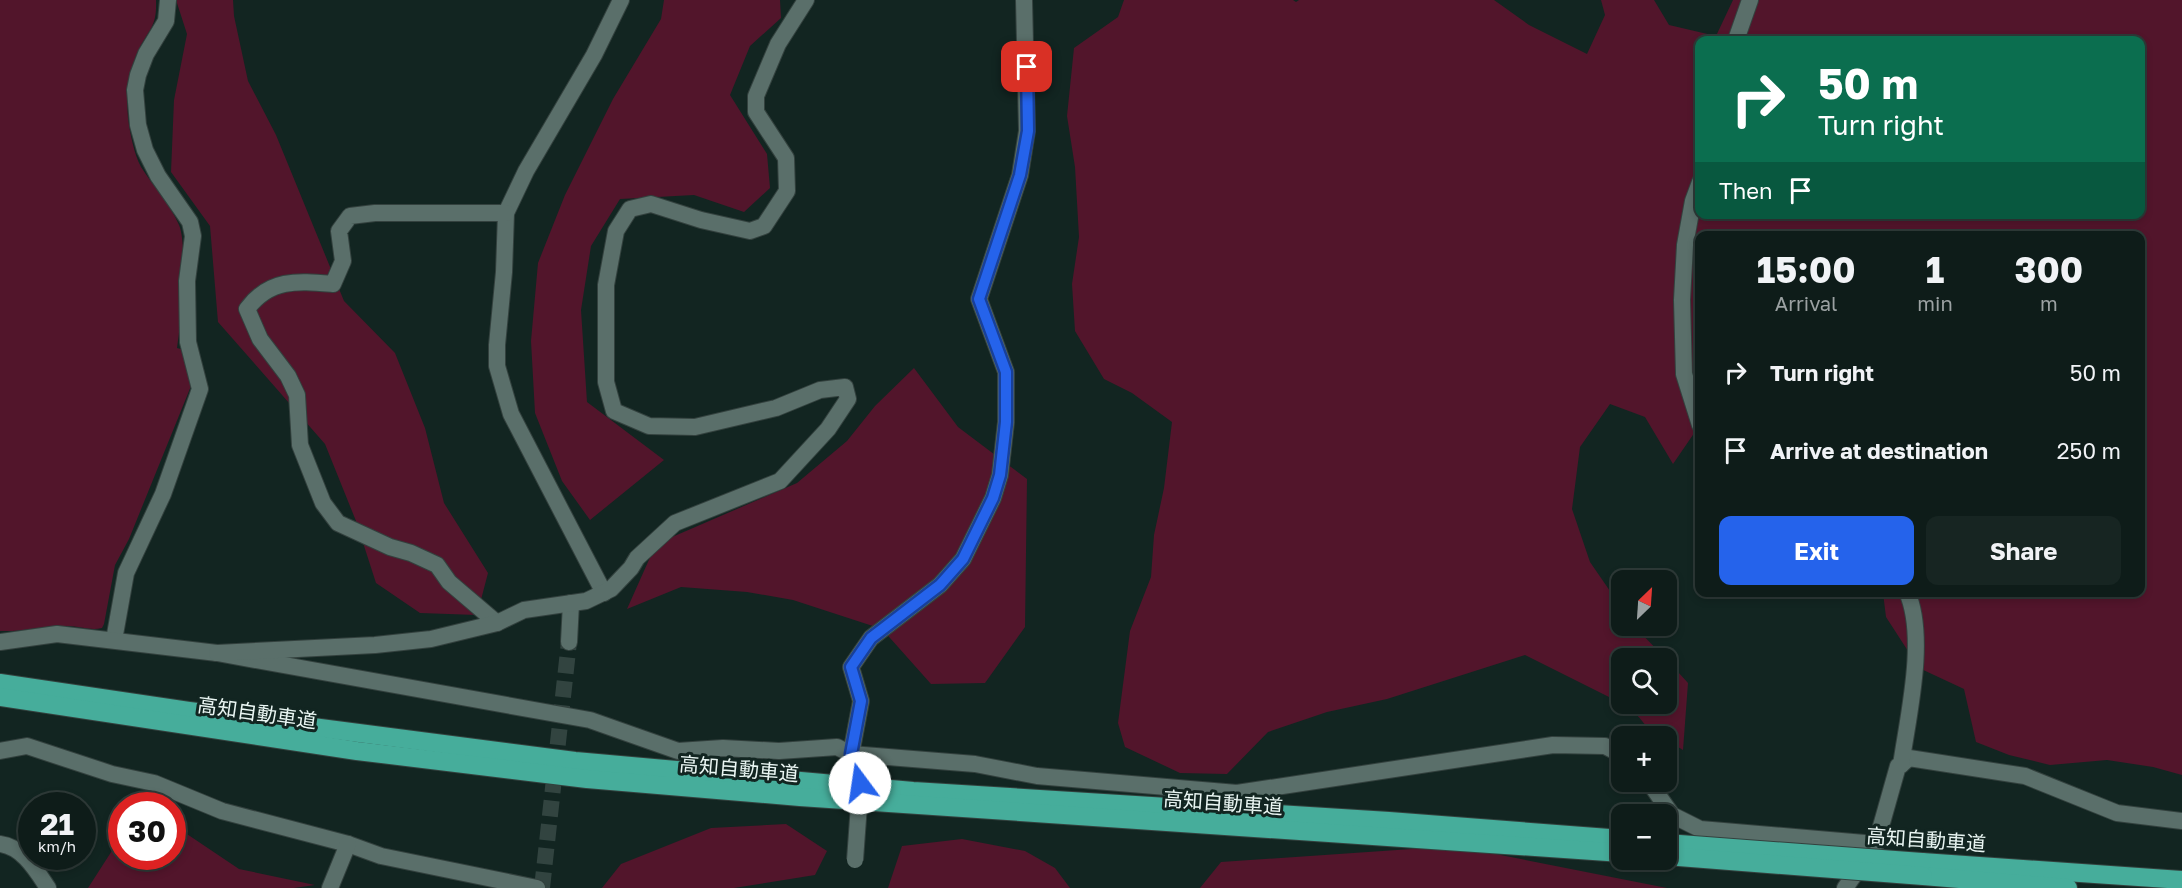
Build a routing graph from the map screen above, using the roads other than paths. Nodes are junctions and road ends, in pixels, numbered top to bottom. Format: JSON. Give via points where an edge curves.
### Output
{"nodes":[{"id":1,"x":168,"y":0,"type":"edge"},
{"id":2,"x":621,"y":0,"type":"edge"},
{"id":3,"x":806,"y":0,"type":"edge"},
{"id":4,"x":1024,"y":0,"type":"edge"},
{"id":5,"x":1750,"y":0,"type":"edge"},
{"id":6,"x":1737,"y":36,"type":"edge"},
{"id":7,"x":1695,"y":196,"type":"edge"},
{"id":8,"x":506,"y":213,"type":"junction"},
{"id":9,"x":1695,"y":408,"type":"edge"},
{"id":10,"x":604,"y":593,"type":"junction"},
{"id":11,"x":1909,"y":597,"type":"edge"},
{"id":12,"x":572,"y":603,"type":"junction"},
{"id":13,"x":497,"y":623,"type":"junction"},
{"id":14,"x":114,"y":640,"type":"junction"},
{"id":15,"x":0,"y":642,"type":"edge"},
{"id":16,"x":569,"y":642,"type":"tunnel mouth"},
{"id":17,"x":217,"y":653,"type":"junction"},
{"id":18,"x":0,"y":683,"type":"edge"},
{"id":19,"x":0,"y":697,"type":"edge"},
{"id":20,"x":1611,"y":749,"type":"edge"},
{"id":21,"x":0,"y":750,"type":"edge"},
{"id":22,"x":856,"y":759,"type":"junction"},
{"id":23,"x":1900,"y":765,"type":"junction"},
{"id":24,"x":1656,"y":792,"type":"edge"},
{"id":25,"x":2182,"y":821,"type":"edge"},
{"id":26,"x":0,"y":844,"type":"edge"},
{"id":27,"x":348,"y":844,"type":"junction"},
{"id":28,"x":1677,"y":844,"type":"edge"},
{"id":29,"x":1876,"y":844,"type":"junction"},
{"id":30,"x":1611,"y":846,"type":"edge"},
{"id":31,"x":1611,"y":846,"type":"edge"},
{"id":32,"x":1677,"y":857,"type":"edge"},
{"id":33,"x":855,"y":860,"type":"dead end"},
{"id":34,"x":1923,"y":869,"type":"junction"},
{"id":35,"x":2182,"y":880,"type":"edge"},
{"id":36,"x":48,"y":888,"type":"edge"},
{"id":37,"x":330,"y":888,"type":"edge"},
{"id":38,"x":537,"y":888,"type":"edge"},
{"id":39,"x":1845,"y":888,"type":"edge"},
{"id":40,"x":2068,"y":888,"type":"edge"}],
"edges":[{"from":1,"to":14,"type":"street","via":[[166,21],[146,54],[135,90],[145,150],[190,222],[193,236],[187,281],[188,342],[200,389],[163,494],[126,573]]},
{"from":2,"to":8,"type":"street"},
{"from":3,"to":10,"type":"street","via":[[778,44],[756,96],[756,112],[786,158],[787,190],[764,226],[750,231],[651,204],[630,209],[616,231],[606,285],[606,382],[614,411],[649,426],[695,427],[776,408],[819,390],[845,387],[848,399],[828,429],[780,481],[675,523]]},
{"from":4,"to":22,"type":"street","via":[[1028,131],[1020,175],[979,299],[1006,372],[1000,475],[963,559],[940,585],[871,638],[851,667],[861,701]]},
{"from":5,"to":6,"type":"street"},
{"from":7,"to":9,"type":"street","via":[[1685,245],[1682,300],[1684,374]]},
{"from":8,"to":10,"type":"street","via":[[497,366],[511,414]]},
{"from":8,"to":13,"type":"street","via":[[350,216],[339,231],[343,261],[333,284],[296,281],[276,286],[257,295],[247,309],[260,339],[297,394],[300,445],[323,503],[338,523],[437,565],[449,582]]},
{"from":10,"to":12,"type":"street","via":[[586,602]]},
{"from":11,"to":23,"type":"street","via":[[1916,646],[1913,696]]},
{"from":12,"to":13,"type":"street","via":[[524,610]]},
{"from":12,"to":16,"type":"street"},
{"from":13,"to":17,"type":"street","via":[[431,639],[375,645]]},
{"from":14,"to":15,"type":"street","via":[[57,634]]},
{"from":14,"to":17,"type":"street"},
{"from":17,"to":22,"type":"street","via":[[590,720],[678,751],[837,747]]},
{"from":18,"to":30,"type":"highway","name":"高知自動車道","via":[[574,761],[913,791],[1389,821]]},
{"from":19,"to":31,"type":"highway","name":"高知自動車道","via":[[357,751],[587,779],[812,798]]},
{"from":20,"to":22,"type":"street","via":[[1553,745],[1237,793],[1037,776],[975,764]]},
{"from":21,"to":27,"type":"street","via":[[27,746],[112,774],[154,783],[222,812]]},
{"from":22,"to":33,"type":"street","bridge":true},
{"from":23,"to":25,"type":"street","via":[[1909,758],[2025,776],[2117,813]]},
{"from":23,"to":29,"type":"street"},
{"from":24,"to":29,"type":"street","via":[[1672,815],[1700,830]]},
{"from":26,"to":36,"type":"street","via":[[18,850]]},
{"from":27,"to":37,"type":"street"},
{"from":27,"to":38,"type":"street","via":[[381,856]]},
{"from":28,"to":34,"type":"highway","name":"高知自動車道","bridge":true},
{"from":29,"to":39,"type":"street"},
{"from":32,"to":34,"type":"highway","name":"高知自動車道","bridge":true},
{"from":34,"to":35,"type":"highway","name":"高知自動車道"},
{"from":34,"to":40,"type":"highway","name":"高知自動車道"}]}
